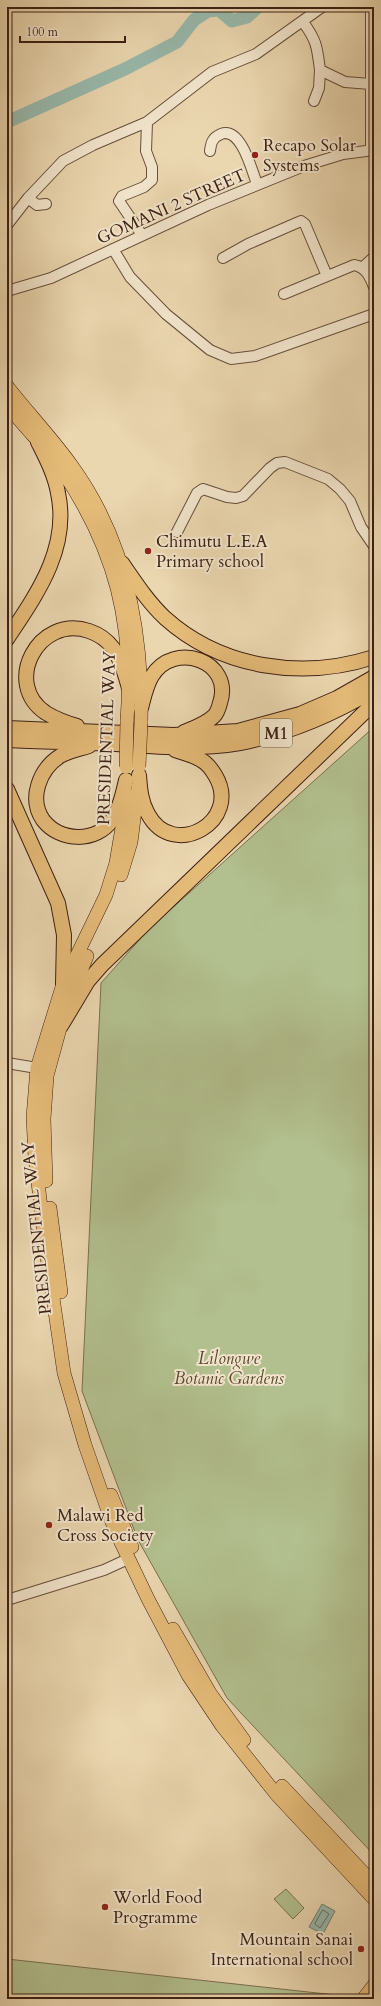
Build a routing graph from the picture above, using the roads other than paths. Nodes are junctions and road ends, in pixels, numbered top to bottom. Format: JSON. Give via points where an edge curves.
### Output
{"nodes":[{"id":1,"x":322,"y":7,"type":"edge"},
{"id":2,"x":371,"y":7,"type":"edge"},
{"id":3,"x":303,"y":22,"type":"junction"},
{"id":4,"x":320,"y":70,"type":"junction"},
{"id":5,"x":371,"y":84,"type":"junction"},
{"id":6,"x":314,"y":101,"type":"dead end"},
{"id":7,"x":147,"y":122,"type":"junction"},
{"id":8,"x":372,"y":150,"type":"edge"},
{"id":9,"x":210,"y":151,"type":"dead end"},
{"id":10,"x":257,"y":184,"type":"junction"},
{"id":11,"x":28,"y":198,"type":"junction"},
{"id":12,"x":46,"y":204,"type":"dead end"},
{"id":13,"x":7,"y":224,"type":"edge"},
{"id":14,"x":142,"y":235,"type":"junction"},
{"id":15,"x":113,"y":249,"type":"junction"},
{"id":16,"x":374,"y":257,"type":"edge"},
{"id":17,"x":223,"y":258,"type":"dead end"},
{"id":18,"x":362,"y":268,"type":"junction"},
{"id":19,"x":327,"y":276,"type":"junction"},
{"id":20,"x":374,"y":287,"type":"edge"},
{"id":21,"x":7,"y":291,"type":"edge"},
{"id":22,"x":284,"y":294,"type":"dead end"},
{"id":23,"x":374,"y":314,"type":"edge"},
{"id":24,"x":7,"y":386,"type":"edge"},
{"id":25,"x":7,"y":405,"type":"edge"},
{"id":26,"x":38,"y":442,"type":"junction"},
{"id":27,"x":177,"y":532,"type":"dead end"},
{"id":28,"x":374,"y":546,"type":"edge"},
{"id":29,"x":118,"y":567,"type":"junction"},
{"id":30,"x":7,"y":639,"type":"edge"},
{"id":31,"x":374,"y":657,"type":"edge"},
{"id":32,"x":374,"y":677,"type":"edge"},
{"id":33,"x":129,"y":688,"type":"junction"},
{"id":34,"x":374,"y":690,"type":"edge"},
{"id":35,"x":374,"y":703,"type":"edge"},
{"id":36,"x":141,"y":708,"type":"junction"},
{"id":37,"x":7,"y":728,"type":"edge"},
{"id":38,"x":98,"y":737,"type":"junction"},
{"id":39,"x":7,"y":740,"type":"edge"},
{"id":40,"x":172,"y":741,"type":"junction"},
{"id":41,"x":132,"y":772,"type":"junction"},
{"id":42,"x":7,"y":789,"type":"edge"},
{"id":43,"x":63,"y":984,"type":"junction"},
{"id":44,"x":61,"y":1026,"type":"junction"},
{"id":45,"x":7,"y":1063,"type":"edge"},
{"id":46,"x":37,"y":1068,"type":"junction"},
{"id":47,"x":128,"y":1559,"type":"junction"},
{"id":48,"x":7,"y":1600,"type":"edge"},
{"id":49,"x":374,"y":1884,"type":"edge"},
{"id":50,"x":374,"y":1899,"type":"edge"},
{"id":51,"x":374,"y":1985,"type":"edge"},
{"id":52,"x":374,"y":1996,"type":"edge"},
{"id":53,"x":363,"y":1999,"type":"edge"},
{"id":54,"x":370,"y":1999,"type":"edge"}],
"edges":[{"from":1,"to":3,"type":"street"},
{"from":2,"to":5,"type":"street"},
{"from":3,"to":4,"type":"street","via":[[317,45]]},
{"from":3,"to":7,"type":"street","via":[[256,54],[212,72]]},
{"from":4,"to":5,"type":"street","via":[[344,82]]},
{"from":4,"to":6,"type":"street","via":[[319,88]]},
{"from":5,"to":8,"type":"street"},
{"from":7,"to":11,"type":"street","via":[[93,145],[63,162]]},
{"from":7,"to":14,"type":"street","via":[[146,151],[152,167],[152,180],[144,187],[122,196],[119,201]]},
{"from":8,"to":10,"type":"street","name":"GOMANI 2 STREET","via":[[329,158]]},
{"from":9,"to":10,"type":"street","via":[[211,143],[216,136],[224,133],[231,135],[238,140]]},
{"from":10,"to":14,"type":"street","name":"GOMANI 2 STREET"},
{"from":11,"to":12,"type":"street","via":[[37,206]]},
{"from":11,"to":13,"type":"street"},
{"from":14,"to":15,"type":"street","name":"GOMANI 2 STREET"},
{"from":15,"to":21,"type":"street","name":"GOMANI 2 STREET","via":[[51,278]]},
{"from":15,"to":23,"type":"street","via":[[130,277],[166,314],[210,350],[231,359],[255,356]]},
{"from":16,"to":18,"type":"street"},
{"from":17,"to":19,"type":"street","via":[[301,221],[305,224]]},
{"from":18,"to":19,"type":"street","via":[[354,265]]},
{"from":18,"to":20,"type":"street","via":[[369,275]]},
{"from":19,"to":22,"type":"street"},
{"from":24,"to":29,"type":"main road","name":"PRESIDENTIAL WAY","via":[[73,467],[89,492],[106,524]]},
{"from":25,"to":26,"type":"main road"},
{"from":26,"to":29,"type":"main road","via":[[77,494]]},
{"from":26,"to":30,"type":"highway","via":[[51,468],[58,493],[61,517],[57,544],[49,570]]},
{"from":27,"to":28,"type":"street","via":[[197,493],[203,489],[227,497],[243,496],[270,468],[277,463],[285,462],[328,479],[340,489],[350,501],[361,527]]},
{"from":29,"to":31,"type":"highway","via":[[165,618],[192,638],[218,652],[253,664],[289,670],[322,669]]},
{"from":29,"to":33,"type":"main road","name":"PRESIDENTIAL WAY","via":[[129,657]]},
{"from":29,"to":36,"type":"main road","name":"PRESIDENTIAL WAY","via":[[136,624]]},
{"from":32,"to":40,"type":"highway","number":"M1","via":[[337,698],[300,714],[238,731]]},
{"from":33,"to":38,"type":"highway","via":[[121,661],[112,647],[104,638],[92,632],[80,628],[66,628],[55,631],[38,644],[27,667],[26,679],[35,702],[45,713]]},
{"from":33,"to":41,"type":"main road","name":"PRESIDENTIAL WAY","bridge":true,"via":[[127,721]]},
{"from":34,"to":40,"type":"highway","number":"M1","via":[[342,709],[268,736],[207,747]]},
{"from":35,"to":44,"type":"highway","via":[[102,966],[77,997]]},
{"from":36,"to":40,"type":"highway","via":[[147,686],[158,668],[176,658],[198,659],[214,671],[222,690],[218,710],[214,716]]},
{"from":36,"to":41,"type":"main road","name":"PRESIDENTIAL WAY","bridge":true,"via":[[141,723]]},
{"from":37,"to":38,"type":"highway","number":"M1"},
{"from":38,"to":39,"type":"highway","number":"M1"},
{"from":38,"to":40,"type":"highway","number":"M1"},
{"from":38,"to":41,"type":"highway","via":[[62,755],[45,769],[36,797],[42,819],[64,835],[74,838],[96,834],[112,820]]},
{"from":40,"to":41,"type":"highway","via":[[202,760],[212,770],[222,790],[217,815],[201,831],[178,836],[164,832],[148,814]]},
{"from":41,"to":43,"type":"main road","name":"PRESIDENTIAL WAY","via":[[116,863],[106,895]]},
{"from":41,"to":44,"type":"main road","name":"PRESIDENTIAL WAY","via":[[131,842],[110,907],[81,968]]},
{"from":42,"to":43,"type":"highway","via":[[58,903],[64,935]]},
{"from":43,"to":46,"type":"main road","name":"PRESIDENTIAL WAY"},
{"from":44,"to":49,"type":"main road","name":"PRESIDENTIAL WAY","via":[[46,1076],[45,1170],[74,1380],[106,1482],[134,1553],[194,1669],[242,1737],[284,1788]]},
{"from":45,"to":46,"type":"street"},
{"from":46,"to":47,"type":"main road","name":"PRESIDENTIAL WAY","via":[[33,1117],[35,1158],[64,1373],[84,1445]]},
{"from":47,"to":48,"type":"street","via":[[104,1570]]},
{"from":47,"to":50,"type":"main road","name":"PRESIDENTIAL WAY","via":[[177,1657],[222,1726],[290,1809]]},
{"from":51,"to":53,"type":"main road"},
{"from":52,"to":54,"type":"main road"}]}
